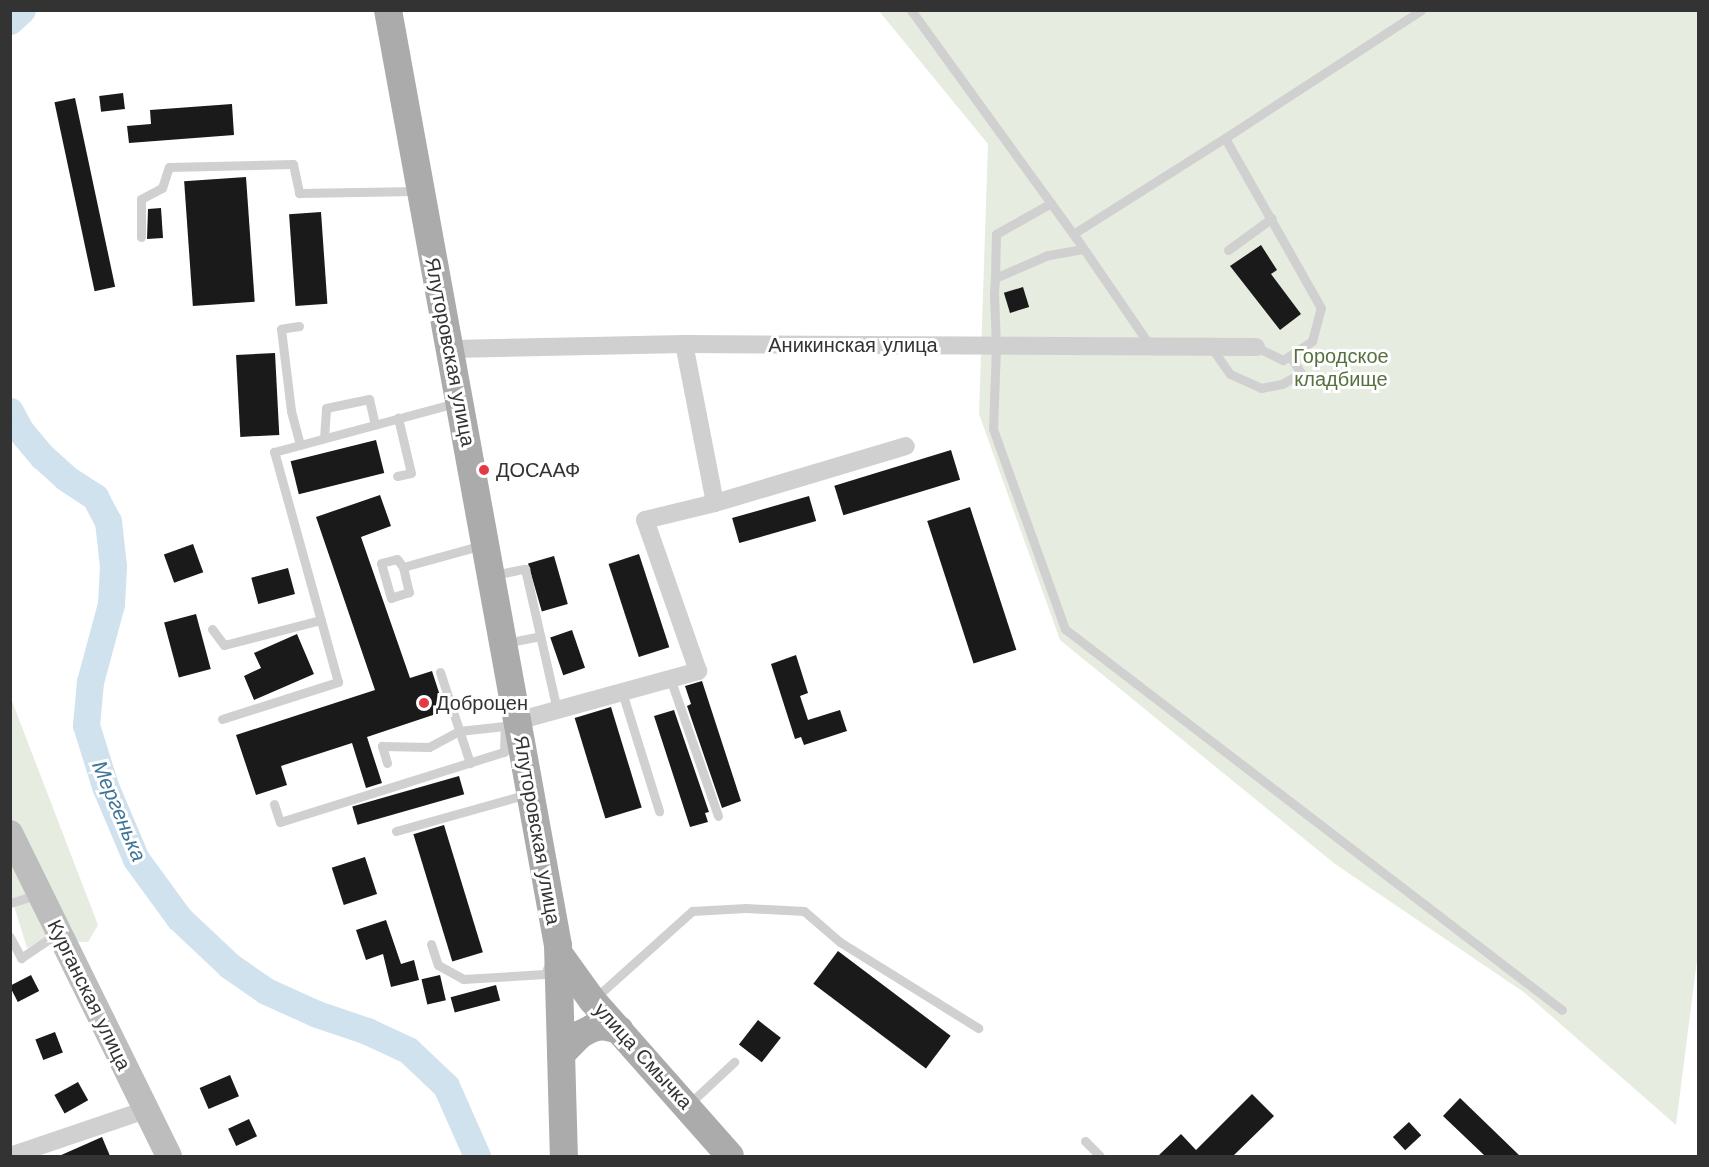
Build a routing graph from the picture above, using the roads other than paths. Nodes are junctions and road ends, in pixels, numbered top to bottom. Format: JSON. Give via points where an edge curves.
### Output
{"nodes":[{"id":1,"x":911,"y":10,"type":"edge"},
{"id":2,"x":1421,"y":10,"type":"edge"},
{"id":3,"x":384,"y":13,"type":"edge"},
{"id":4,"x":1226,"y":138,"type":"junction"},
{"id":5,"x":419,"y":191,"type":"junction"},
{"id":6,"x":1051,"y":203,"type":"junction"},
{"id":7,"x":1272,"y":218,"type":"junction"},
{"id":8,"x":1073,"y":234,"type":"junction"},
{"id":9,"x":141,"y":237,"type":"dead end"},
{"id":10,"x":1083,"y":249,"type":"junction"},
{"id":11,"x":1228,"y":250,"type":"dead end"},
{"id":12,"x":995,"y":278,"type":"junction"},
{"id":13,"x":298,"y":326,"type":"dead end"},
{"id":14,"x":684,"y":345,"type":"junction"},
{"id":15,"x":996,"y":347,"type":"junction"},
{"id":16,"x":1151,"y":347,"type":"junction"},
{"id":17,"x":1211,"y":347,"type":"junction"},
{"id":18,"x":1256,"y":347,"type":"joint"},
{"id":19,"x":452,"y":349,"type":"junction"},
{"id":20,"x":1290,"y":356,"type":"junction"},
{"id":21,"x":460,"y":401,"type":"junction"},
{"id":22,"x":398,"y":418,"type":"junction"},
{"id":23,"x":375,"y":424,"type":"junction"},
{"id":24,"x":324,"y":438,"type":"junction"},
{"id":25,"x":300,"y":445,"type":"junction"},
{"id":26,"x":906,"y":446,"type":"dead end"},
{"id":27,"x":397,"y":476,"type":"dead end"},
{"id":28,"x":715,"y":502,"type":"junction"},
{"id":29,"x":486,"y":544,"type":"junction"},
{"id":30,"x":403,"y":567,"type":"dead end"},
{"id":31,"x":491,"y":575,"type":"junction"},
{"id":32,"x":321,"y":620,"type":"junction"},
{"id":33,"x":212,"y":629,"type":"dead end"},
{"id":34,"x":540,"y":636,"type":"junction"},
{"id":35,"x":503,"y":643,"type":"junction"},
{"id":36,"x":440,"y":672,"type":"dead end"},
{"id":37,"x":670,"y":678,"type":"junction"},
{"id":38,"x":622,"y":692,"type":"junction"},
{"id":39,"x":557,"y":710,"type":"junction"},
{"id":40,"x":222,"y":719,"type":"dead end"},
{"id":41,"x":511,"y":724,"type":"junction"},
{"id":42,"x":459,"y":730,"type":"junction"},
{"id":43,"x":387,"y":763,"type":"dead end"},
{"id":44,"x":470,"y":763,"type":"junction"},
{"id":45,"x":530,"y":794,"type":"junction"},
{"id":46,"x":274,"y":804,"type":"dead end"},
{"id":47,"x":659,"y":811,"type":"dead end"},
{"id":48,"x":718,"y":816,"type":"dead end"},
{"id":49,"x":396,"y":831,"type":"dead end"},
{"id":50,"x":14,"y":847,"type":"edge"},
{"id":51,"x":40,"y":894,"type":"junction"},
{"id":52,"x":10,"y":903,"type":"edge"},
{"id":53,"x":59,"y":933,"type":"junction"},
{"id":54,"x":10,"y":937,"type":"edge"},
{"id":55,"x":431,"y":944,"type":"dead end"},
{"id":56,"x":558,"y":950,"type":"junction"},
{"id":57,"x":592,"y":1000,"type":"junction"},
{"id":58,"x":1562,"y":1010,"type":"dead end"},
{"id":59,"x":978,"y":1028,"type":"dead end"},
{"id":60,"x":620,"y":1030,"type":"junction"},
{"id":61,"x":561,"y":1054,"type":"junction"},
{"id":62,"x":734,"y":1062,"type":"dead end"},
{"id":63,"x":687,"y":1106,"type":"junction"},
{"id":64,"x":145,"y":1110,"type":"junction"},
{"id":65,"x":1085,"y":1141,"type":"dead end"},
{"id":66,"x":10,"y":1156,"type":"edge"},
{"id":67,"x":169,"y":1156,"type":"edge"},
{"id":68,"x":564,"y":1156,"type":"edge"},
{"id":69,"x":730,"y":1156,"type":"edge"},
{"id":70,"x":1100,"y":1156,"type":"edge"}],
"edges":[{"from":1,"to":6,"type":"lane"},
{"from":2,"to":4,"type":"lane"},
{"from":3,"to":5,"type":"main road","name":"Ялуторовская улица"},
{"from":4,"to":7,"type":"lane"},
{"from":4,"to":8,"type":"lane"},
{"from":5,"to":9,"type":"lane","via":[[300,193],[293,164],[169,167],[162,188],[141,199]]},
{"from":5,"to":19,"type":"main road","name":"Ялуторовская улица"},
{"from":6,"to":8,"type":"lane"},
{"from":6,"to":12,"type":"lane","via":[[996,234]]},
{"from":7,"to":11,"type":"lane"},
{"from":7,"to":20,"type":"lane","via":[[1321,308],[1312,341]]},
{"from":8,"to":10,"type":"lane"},
{"from":10,"to":12,"type":"lane","via":[[1048,255]]},
{"from":10,"to":16,"type":"lane"},
{"from":12,"to":15,"type":"lane"},
{"from":13,"to":25,"type":"lane","via":[[281,329],[291,411]]},
{"from":14,"to":15,"type":"street","name":"Аникинская улица"},
{"from":14,"to":19,"type":"street","name":"Аникинская улица"},
{"from":14,"to":28,"type":"street"},
{"from":15,"to":16,"type":"street","name":"Аникинская улица"},
{"from":15,"to":58,"type":"lane","via":[[993,429],[1065,629]]},
{"from":16,"to":17,"type":"street","name":"Аникинская улица"},
{"from":17,"to":18,"type":"street","name":"Аникинская улица"},
{"from":17,"to":20,"type":"lane","via":[[1230,374],[1261,388],[1282,384],[1301,373]]},
{"from":18,"to":20,"type":"lane","via":[[1283,360]]},
{"from":19,"to":21,"type":"main road","name":"Ялуторовская улица"},
{"from":21,"to":22,"type":"lane"},
{"from":21,"to":29,"type":"main road","name":"Ялуторовская улица"},
{"from":22,"to":23,"type":"lane"},
{"from":22,"to":27,"type":"lane","via":[[411,473]]},
{"from":23,"to":24,"type":"lane"},
{"from":23,"to":24,"type":"lane","via":[[369,399],[326,408]]},
{"from":24,"to":25,"type":"lane"},
{"from":25,"to":32,"type":"lane","via":[[274,452]]},
{"from":26,"to":28,"type":"street"},
{"from":28,"to":37,"type":"street","via":[[645,520],[698,671]]},
{"from":29,"to":30,"type":"lane"},
{"from":29,"to":31,"type":"main road","name":"Ялуторовская улица"},
{"from":31,"to":34,"type":"lane","via":[[525,569]]},
{"from":31,"to":35,"type":"main road","name":"Ялуторовская улица"},
{"from":32,"to":33,"type":"lane","via":[[224,645]]},
{"from":32,"to":40,"type":"lane","via":[[338,682]]},
{"from":34,"to":35,"type":"lane"},
{"from":34,"to":39,"type":"lane"},
{"from":35,"to":41,"type":"main road","name":"Ялуторовская улица"},
{"from":36,"to":42,"type":"lane"},
{"from":37,"to":38,"type":"street"},
{"from":37,"to":48,"type":"lane"},
{"from":38,"to":39,"type":"street"},
{"from":38,"to":47,"type":"lane"},
{"from":39,"to":41,"type":"street"},
{"from":41,"to":42,"type":"lane"},
{"from":41,"to":44,"type":"lane","via":[[504,752]]},
{"from":41,"to":45,"type":"main road","name":"Ялуторовская улица"},
{"from":42,"to":43,"type":"lane","via":[[429,747],[382,746]]},
{"from":42,"to":44,"type":"lane"},
{"from":44,"to":46,"type":"lane","via":[[280,822]]},
{"from":45,"to":49,"type":"lane"},
{"from":45,"to":56,"type":"main road","name":"Ялуторовская улица"},
{"from":50,"to":51,"type":"main road","name":"Курганская улица"},
{"from":51,"to":52,"type":"lane"},
{"from":51,"to":53,"type":"main road","name":"Курганская улица"},
{"from":53,"to":54,"type":"lane","via":[[21,958]]},
{"from":53,"to":64,"type":"main road","name":"Курганская улица"},
{"from":55,"to":56,"type":"lane","via":[[438,965],[463,979],[545,974]]},
{"from":56,"to":57,"type":"main road","name":"улица Смычка"},
{"from":56,"to":61,"type":"main road","name":"Ялуторовская улица"},
{"from":57,"to":59,"type":"lane","via":[[692,911],[804,911],[840,942]]},
{"from":57,"to":60,"type":"main road","name":"улица Смычка"},
{"from":60,"to":61,"type":"main road","via":[[592,1028]]},
{"from":60,"to":63,"type":"main road","name":"улица Смычка"},
{"from":61,"to":68,"type":"main road","name":"Ялуторовская улица"},
{"from":62,"to":63,"type":"lane"},
{"from":63,"to":69,"type":"main road","name":"улица Смычка"},
{"from":64,"to":66,"type":"street"},
{"from":64,"to":67,"type":"main road","name":"Курганская улица"},
{"from":65,"to":70,"type":"lane"}]}
